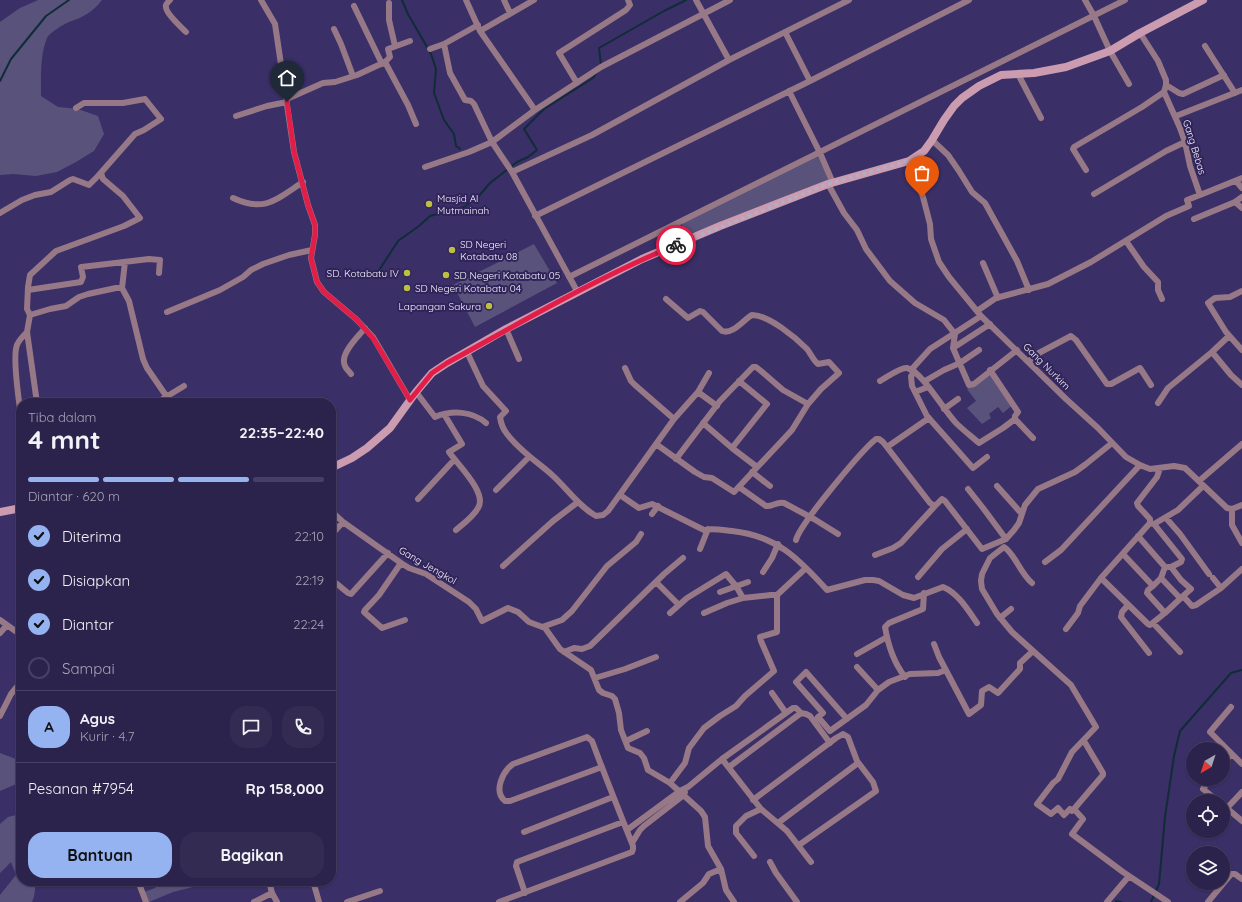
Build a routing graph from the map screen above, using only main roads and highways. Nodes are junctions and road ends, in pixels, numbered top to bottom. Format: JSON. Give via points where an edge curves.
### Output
{"nodes":[{"id":1,"x":1201,"y":1,"type":"edge"},
{"id":2,"x":336,"y":466,"type":"edge"},
{"id":3,"x":16,"y":509,"type":"edge"},
{"id":4,"x":0,"y":512,"type":"edge"}],
"edges":[{"from":1,"to":2,"type":"main road","via":[[1110,51],[1066,67],[1001,75],[972,90],[954,106],[921,154],[909,161],[830,183],[720,226],[642,259],[506,329],[432,373],[390,428],[367,448]]},
{"from":3,"to":4,"type":"main road"}]}
